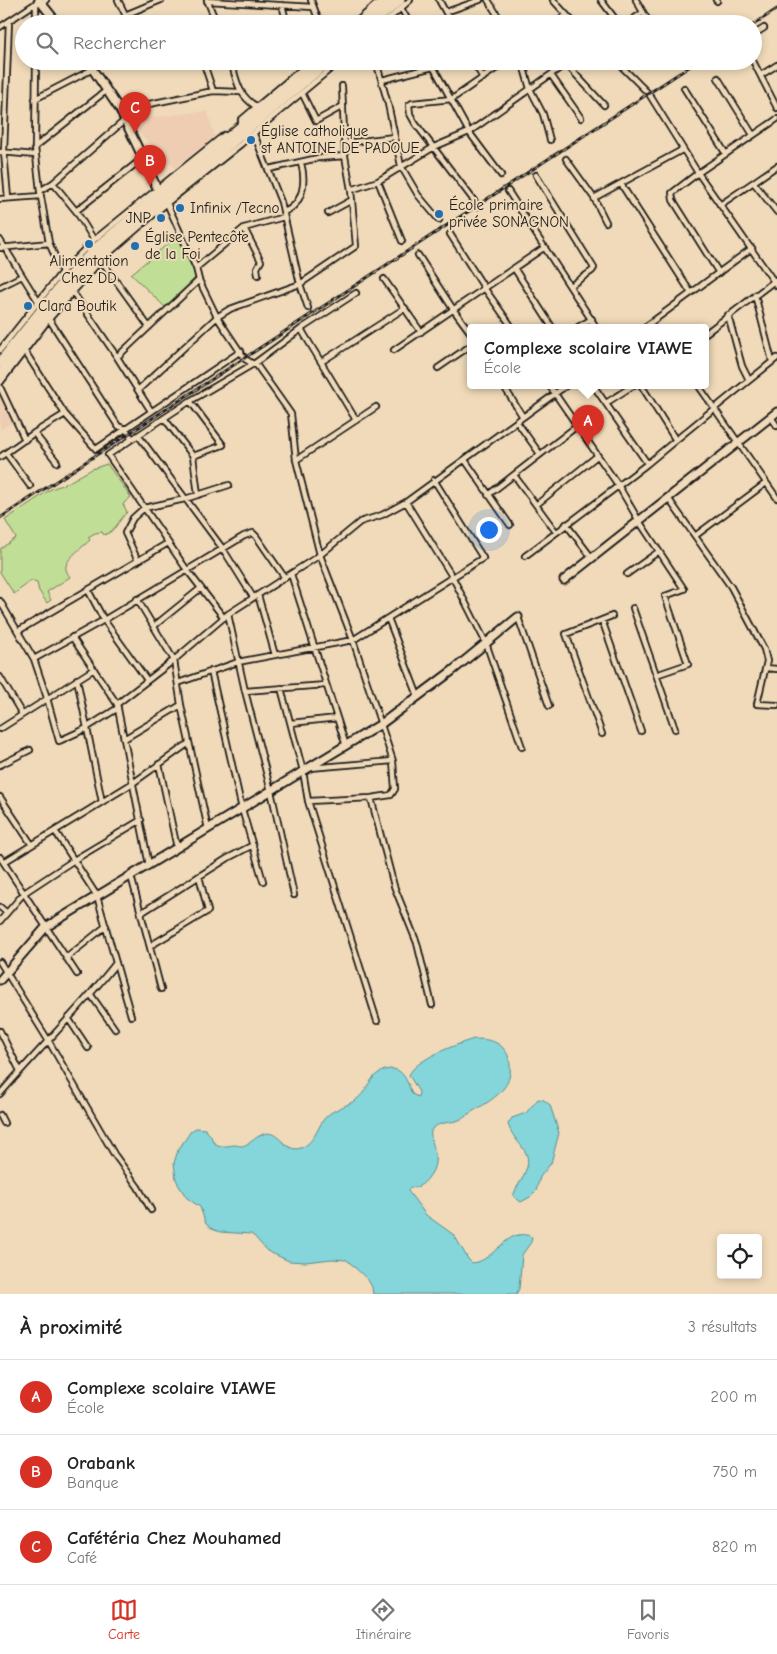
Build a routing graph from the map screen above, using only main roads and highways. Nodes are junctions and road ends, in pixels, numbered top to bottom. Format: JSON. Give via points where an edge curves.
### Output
{"nodes":[{"id":1,"x":390,"y":0,"type":"edge"},
{"id":2,"x":400,"y":4,"type":"edge"},
{"id":3,"x":373,"y":15,"type":"edge"},
{"id":4,"x":385,"y":15,"type":"edge"},
{"id":5,"x":308,"y":70,"type":"edge"},
{"id":6,"x":318,"y":70,"type":"edge"},
{"id":7,"x":163,"y":196,"type":"junction"},
{"id":8,"x":0,"y":362,"type":"edge"},
{"id":9,"x":0,"y":374,"type":"edge"}],
"edges":[{"from":1,"to":3,"type":"highway"},
{"from":2,"to":4,"type":"highway"},
{"from":5,"to":7,"type":"highway"},
{"from":6,"to":7,"type":"highway"},
{"from":7,"to":8,"type":"highway","via":[[97,247],[65,280]]},
{"from":7,"to":9,"type":"highway","via":[[70,285]]}]}
